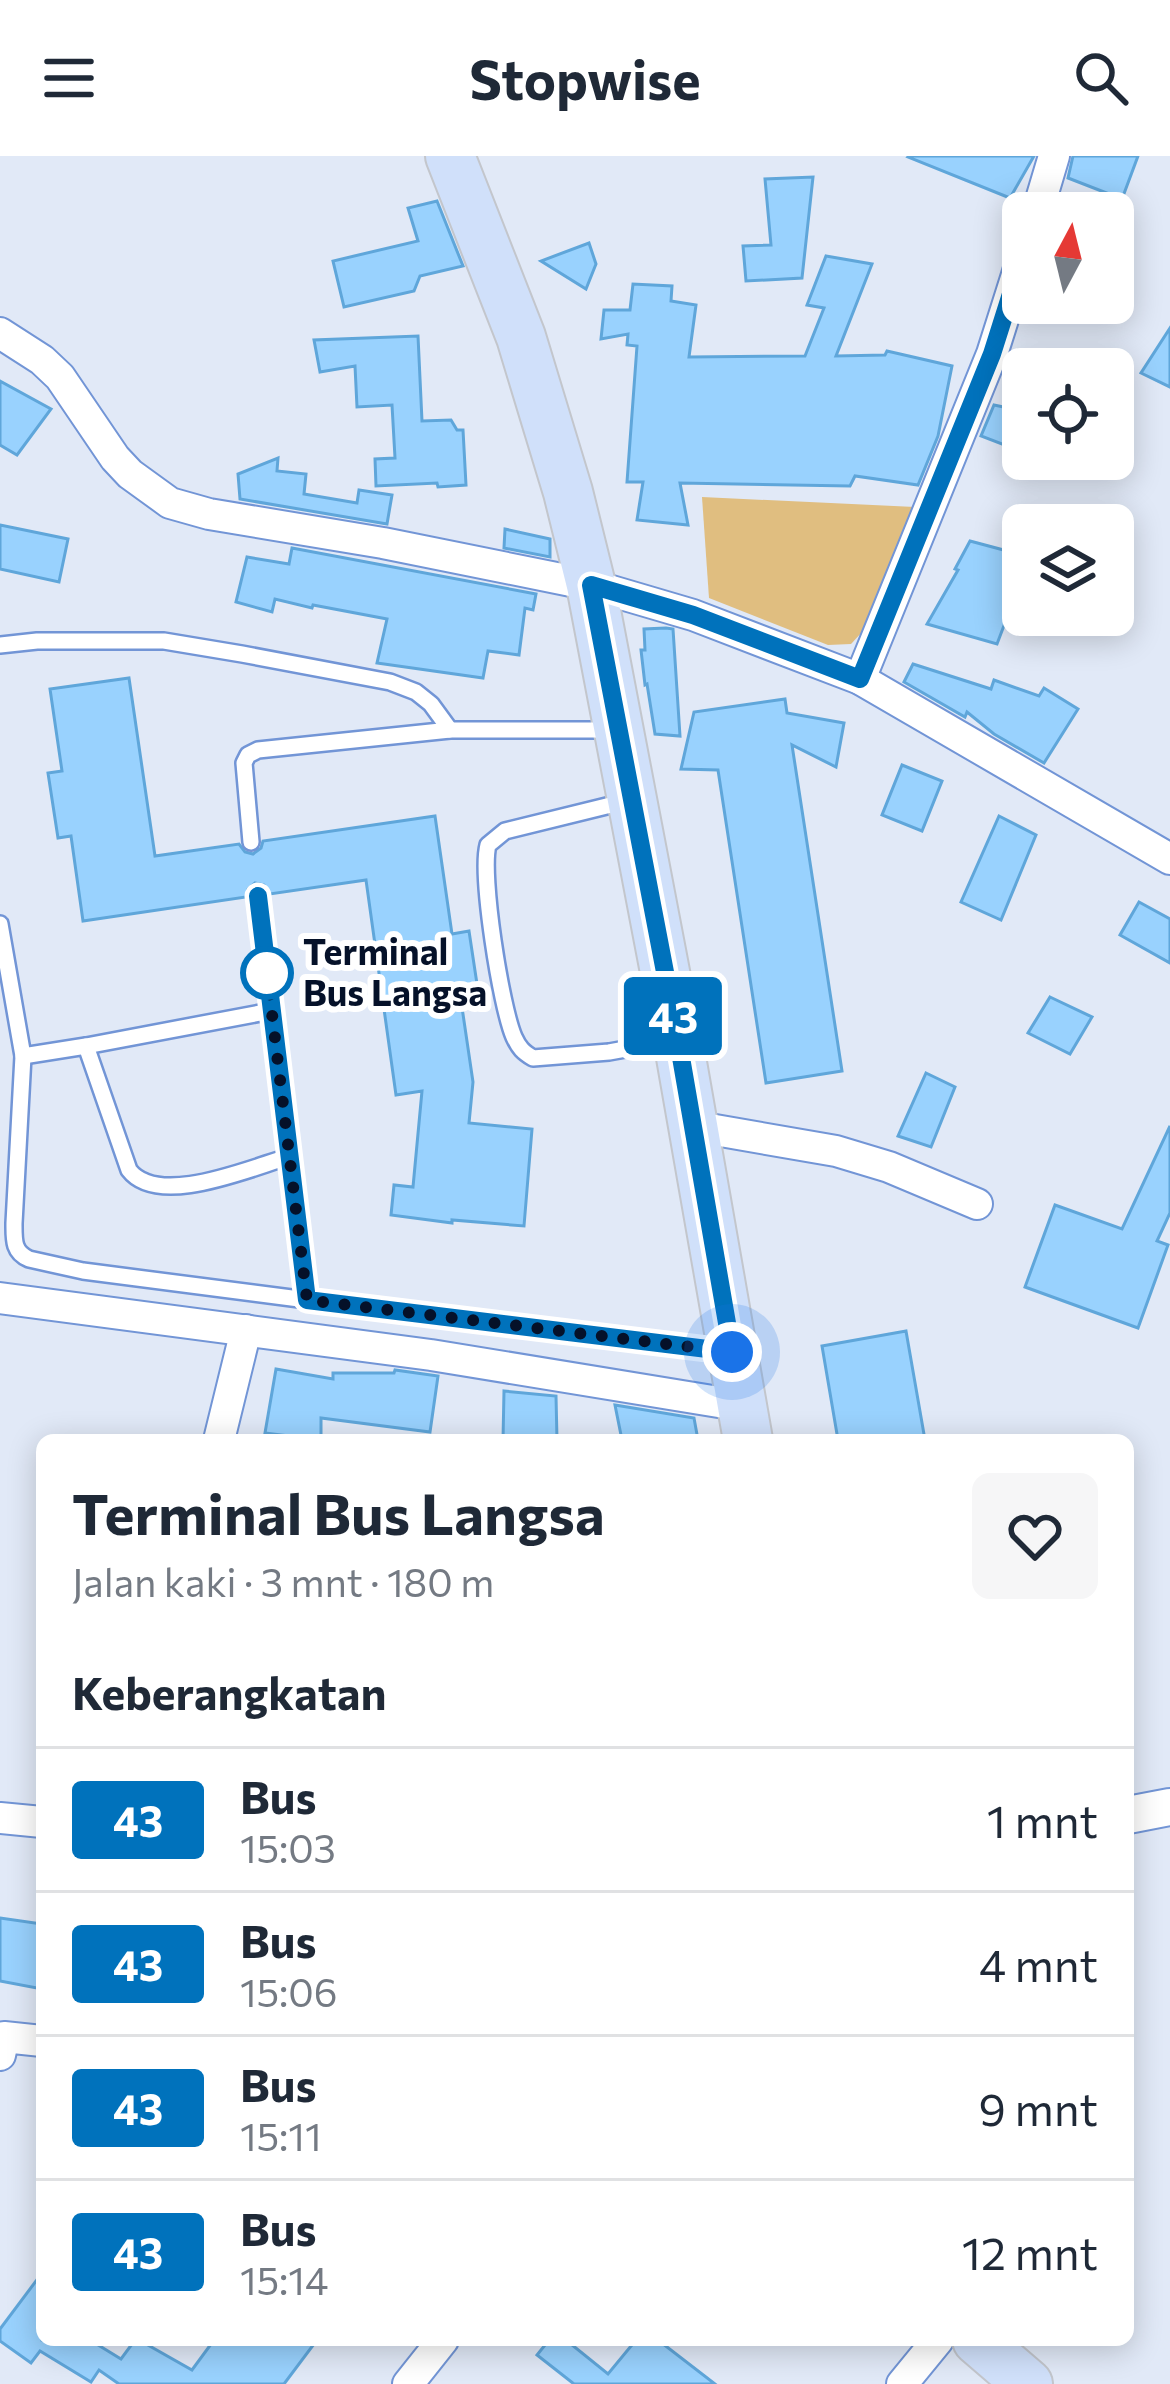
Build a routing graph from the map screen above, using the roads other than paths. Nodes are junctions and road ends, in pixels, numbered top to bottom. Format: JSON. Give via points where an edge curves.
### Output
{"nodes":[{"id":1,"x":450,"y":156,"type":"edge"},
{"id":2,"x":1054,"y":156,"type":"edge"},
{"id":3,"x":1043,"y":192,"type":"edge"},
{"id":4,"x":1002,"y":322,"type":"edge"},
{"id":5,"x":0,"y":333,"type":"edge"},
{"id":6,"x":591,"y":585,"type":"junction"},
{"id":7,"x":0,"y":645,"type":"edge"},
{"id":8,"x":860,"y":679,"type":"junction"},
{"id":9,"x":450,"y":730,"type":"junction"},
{"id":10,"x":619,"y":730,"type":"junction"},
{"id":11,"x":632,"y":799,"type":"junction"},
{"id":12,"x":251,"y":842,"type":"dead end"},
{"id":13,"x":1170,"y":860,"type":"edge"},
{"id":14,"x":258,"y":896,"type":"dead end"},
{"id":15,"x":0,"y":924,"type":"edge"},
{"id":16,"x":271,"y":1011,"type":"junction"},
{"id":17,"x":678,"y":1040,"type":"junction"},
{"id":18,"x":86,"y":1046,"type":"junction"},
{"id":19,"x":22,"y":1056,"type":"junction"},
{"id":20,"x":692,"y":1126,"type":"junction"},
{"id":21,"x":288,"y":1157,"type":"junction"},
{"id":22,"x":977,"y":1204,"type":"dead end"},
{"id":23,"x":0,"y":1298,"type":"edge"},
{"id":24,"x":307,"y":1300,"type":"junction"},
{"id":25,"x":246,"y":1330,"type":"junction"},
{"id":26,"x":732,"y":1352,"type":"junction"},
{"id":27,"x":746,"y":1423,"type":"edge"},
{"id":28,"x":220,"y":1434,"type":"edge"},
{"id":29,"x":1170,"y":1807,"type":"edge"},
{"id":30,"x":1134,"y":1814,"type":"edge"},
{"id":31,"x":0,"y":1817,"type":"edge"},
{"id":32,"x":36,"y":1821,"type":"edge"},
{"id":33,"x":36,"y":2041,"type":"edge"},
{"id":34,"x":1,"y":2043,"type":"edge"},
{"id":35,"x":438,"y":2346,"type":"edge"},
{"id":36,"x":933,"y":2346,"type":"edge"},
{"id":37,"x":984,"y":2346,"type":"edge"},
{"id":38,"x":407,"y":2384,"type":"edge"},
{"id":39,"x":902,"y":2384,"type":"edge"},
{"id":40,"x":1028,"y":2384,"type":"edge"}],
"edges":[{"from":1,"to":6,"type":"highway","via":[[521,337]]},
{"from":2,"to":3,"type":"street"},
{"from":4,"to":8,"type":"street"},
{"from":5,"to":6,"type":"street","via":[[60,377],[115,458],[170,503]]},
{"from":6,"to":8,"type":"street"},
{"from":6,"to":10,"type":"highway"},
{"from":7,"to":9,"type":"lane","via":[[164,641],[242,654],[390,682],[416,692]]},
{"from":8,"to":13,"type":"street"},
{"from":9,"to":10,"type":"lane"},
{"from":9,"to":12,"type":"lane","via":[[252,752],[244,763]]},
{"from":10,"to":11,"type":"highway"},
{"from":11,"to":17,"type":"highway"},
{"from":11,"to":17,"type":"lane","via":[[491,840],[485,870],[507,1018],[533,1058]]},
{"from":14,"to":16,"type":"lane"},
{"from":15,"to":19,"type":"lane"},
{"from":16,"to":18,"type":"lane"},
{"from":16,"to":21,"type":"lane"},
{"from":17,"to":20,"type":"highway"},
{"from":18,"to":19,"type":"lane"},
{"from":18,"to":21,"type":"lane","via":[[136,1179],[171,1188]]},
{"from":19,"to":24,"type":"lane","via":[[14,1223],[22,1255],[83,1271]]},
{"from":20,"to":22,"type":"street","via":[[836,1151]]},
{"from":20,"to":26,"type":"highway"},
{"from":21,"to":24,"type":"lane"},
{"from":23,"to":25,"type":"street"},
{"from":24,"to":26,"type":"lane"},
{"from":25,"to":27,"type":"street","via":[[431,1355]]},
{"from":25,"to":28,"type":"street"},
{"from":26,"to":27,"type":"highway"},
{"from":29,"to":30,"type":"street"},
{"from":31,"to":32,"type":"street"},
{"from":33,"to":34,"type":"street"},
{"from":35,"to":38,"type":"street"},
{"from":36,"to":39,"type":"street"},
{"from":37,"to":40,"type":"highway"}]}
